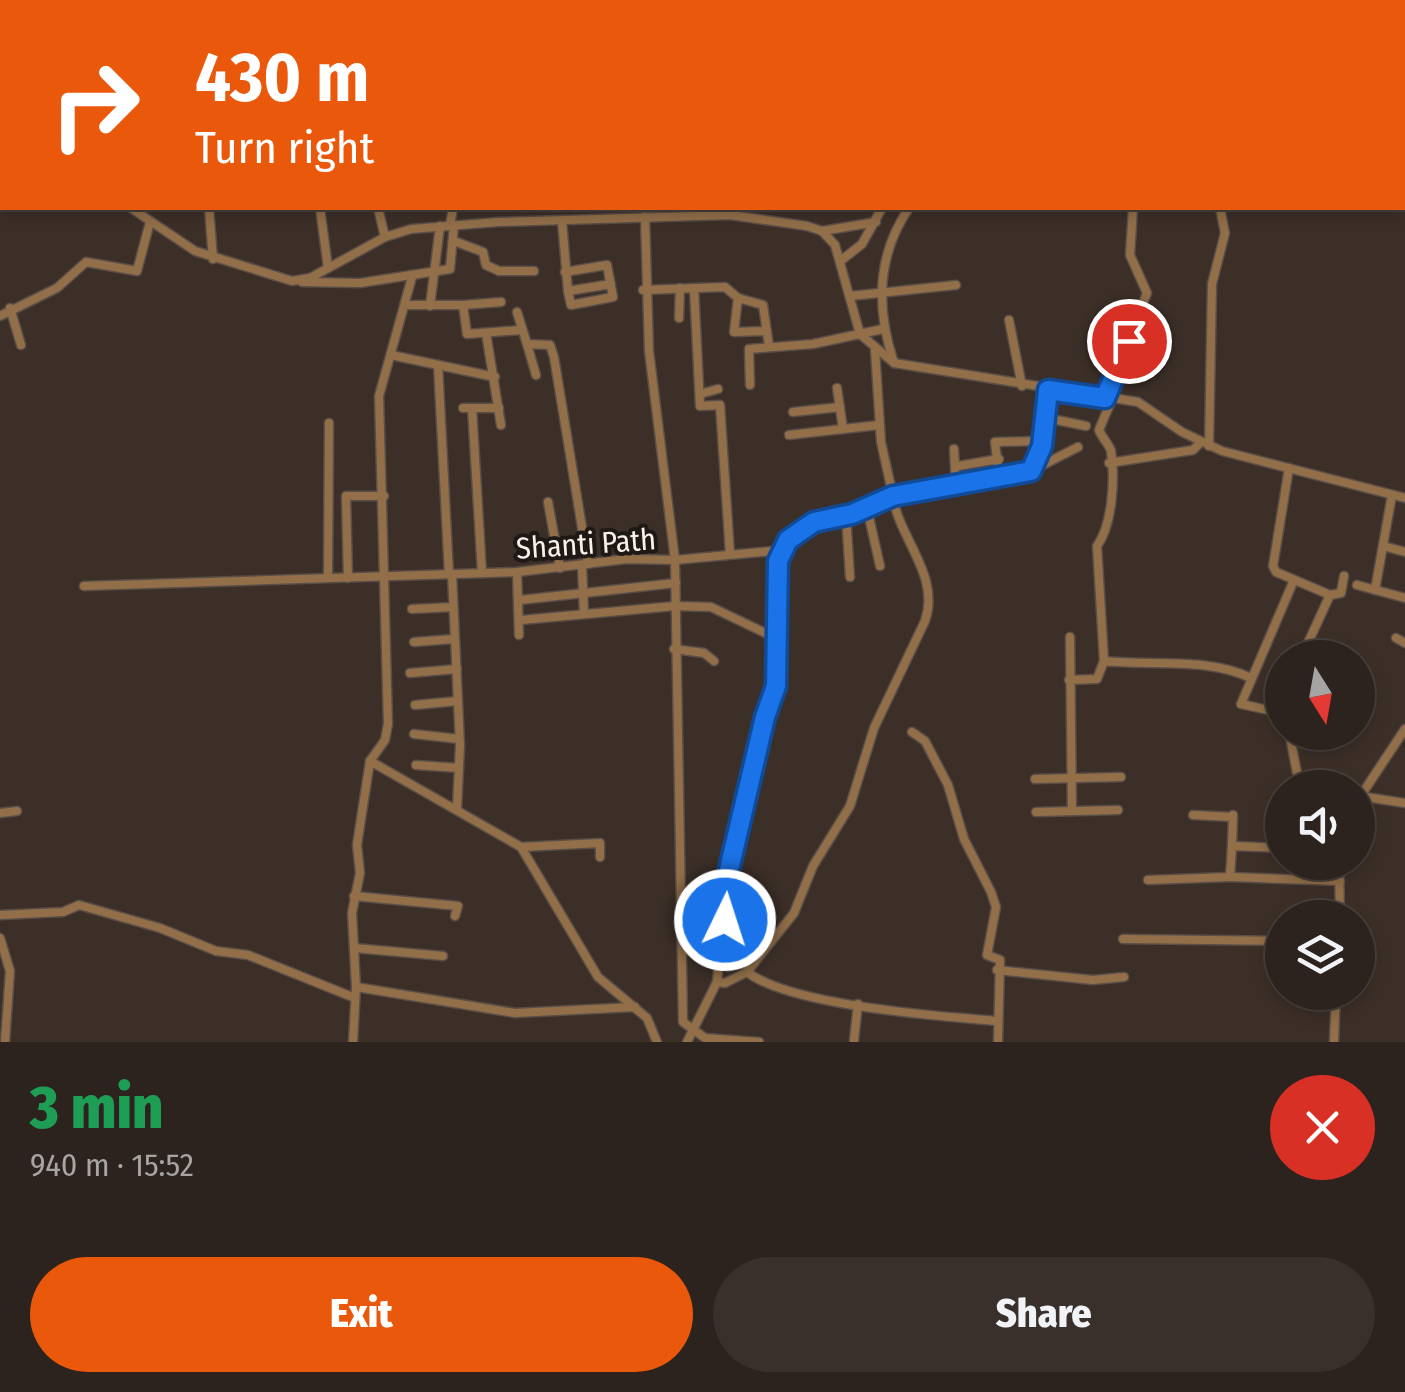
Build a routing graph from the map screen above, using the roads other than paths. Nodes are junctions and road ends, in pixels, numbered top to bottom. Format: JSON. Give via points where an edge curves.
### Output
{"nodes":[{"id":1,"x":134,"y":210,"type":"edge"},
{"id":2,"x":209,"y":210,"type":"edge"},
{"id":3,"x":320,"y":210,"type":"edge"},
{"id":4,"x":378,"y":210,"type":"edge"},
{"id":5,"x":452,"y":210,"type":"edge"},
{"id":6,"x":881,"y":210,"type":"edge"},
{"id":7,"x":908,"y":210,"type":"edge"},
{"id":8,"x":1133,"y":210,"type":"edge"},
{"id":9,"x":1220,"y":210,"type":"edge"},
{"id":10,"x":644,"y":217,"type":"junction"},
{"id":11,"x":562,"y":221,"type":"junction"},
{"id":12,"x":150,"y":222,"type":"junction"},
{"id":13,"x":876,"y":222,"type":"junction"},
{"id":14,"x":448,"y":225,"type":"junction"},
{"id":15,"x":822,"y":231,"type":"junction"},
{"id":16,"x":385,"y":237,"type":"junction"},
{"id":17,"x":454,"y":242,"type":"junction"},
{"id":18,"x":213,"y":259,"type":"junction"},
{"id":19,"x":842,"y":259,"type":"junction"},
{"id":20,"x":328,"y":268,"type":"junction"},
{"id":21,"x":534,"y":271,"type":"dead end"},
{"id":22,"x":564,"y":272,"type":"junction"},
{"id":23,"x":434,"y":273,"type":"junction"},
{"id":24,"x":412,"y":277,"type":"junction"},
{"id":25,"x":292,"y":281,"type":"junction"},
{"id":26,"x":956,"y":285,"type":"dead end"},
{"id":27,"x":680,"y":288,"type":"junction"},
{"id":28,"x":694,"y":288,"type":"junction"},
{"id":29,"x":644,"y":290,"type":"junction"},
{"id":30,"x":881,"y":294,"type":"junction"},
{"id":31,"x":850,"y":296,"type":"junction"},
{"id":32,"x":738,"y":298,"type":"junction"},
{"id":33,"x":502,"y":302,"type":"dead end"},
{"id":34,"x":462,"y":305,"type":"junction"},
{"id":35,"x":407,"y":306,"type":"junction"},
{"id":36,"x":430,"y":306,"type":"junction"},
{"id":37,"x":10,"y":308,"type":"junction"},
{"id":38,"x":517,"y":312,"type":"dead end"},
{"id":39,"x":0,"y":316,"type":"edge"},
{"id":40,"x":679,"y":318,"type":"dead end"},
{"id":41,"x":1009,"y":320,"type":"dead end"},
{"id":42,"x":884,"y":328,"type":"junction"},
{"id":43,"x":521,"y":330,"type":"junction"},
{"id":44,"x":767,"y":331,"type":"junction"},
{"id":45,"x":486,"y":333,"type":"junction"},
{"id":46,"x":860,"y":334,"type":"junction"},
{"id":47,"x":527,"y":344,"type":"junction"},
{"id":48,"x":21,"y":345,"type":"dead end"},
{"id":49,"x":769,"y":346,"type":"junction"},
{"id":50,"x":875,"y":350,"type":"junction"},
{"id":51,"x":391,"y":355,"type":"junction"},
{"id":52,"x":894,"y":362,"type":"junction"},
{"id":53,"x":438,"y":365,"type":"junction"},
{"id":54,"x":536,"y":375,"type":"dead end"},
{"id":55,"x":495,"y":376,"type":"junction"},
{"id":56,"x":750,"y":385,"type":"dead end"},
{"id":57,"x":1022,"y":386,"type":"junction"},
{"id":58,"x":718,"y":388,"type":"dead end"},
{"id":59,"x":836,"y":388,"type":"dead end"},
{"id":60,"x":1048,"y":390,"type":"junction"},
{"id":61,"x":700,"y":394,"type":"junction"},
{"id":62,"x":1108,"y":398,"type":"junction"},
{"id":63,"x":499,"y":408,"type":"junction"},
{"id":64,"x":840,"y":408,"type":"junction"},
{"id":65,"x":793,"y":412,"type":"dead end"},
{"id":66,"x":1047,"y":418,"type":"junction"},
{"id":67,"x":329,"y":423,"type":"dead end"},
{"id":68,"x":879,"y":424,"type":"junction"},
{"id":69,"x":501,"y":425,"type":"dead end"},
{"id":70,"x":1086,"y":426,"type":"dead end"},
{"id":71,"x":843,"y":428,"type":"junction"},
{"id":72,"x":789,"y":434,"type":"dead end"},
{"id":73,"x":1044,"y":442,"type":"junction"},
{"id":74,"x":1205,"y":444,"type":"junction"},
{"id":75,"x":1078,"y":447,"type":"dead end"},
{"id":76,"x":954,"y":449,"type":"dead end"},
{"id":77,"x":999,"y":459,"type":"junction"},
{"id":78,"x":1109,"y":463,"type":"junction"},
{"id":79,"x":958,"y":466,"type":"junction"},
{"id":80,"x":1290,"y":468,"type":"junction"},
{"id":81,"x":1031,"y":471,"type":"junction"},
{"id":82,"x":999,"y":478,"type":"junction"},
{"id":83,"x":956,"y":487,"type":"junction"},
{"id":84,"x":1392,"y":495,"type":"junction"},
{"id":85,"x":384,"y":496,"type":"junction"},
{"id":86,"x":893,"y":496,"type":"junction"},
{"id":87,"x":1405,"y":498,"type":"edge"},
{"id":88,"x":548,"y":502,"type":"dead end"},
{"id":89,"x":867,"y":508,"type":"junction"},
{"id":90,"x":846,"y":515,"type":"junction"},
{"id":91,"x":1383,"y":546,"type":"junction"},
{"id":92,"x":784,"y":550,"type":"junction"},
{"id":93,"x":1405,"y":552,"type":"edge"},
{"id":94,"x":730,"y":554,"type":"junction"},
{"id":95,"x":675,"y":560,"type":"junction"},
{"id":96,"x":585,"y":564,"type":"junction"},
{"id":97,"x":880,"y":566,"type":"dead end"},
{"id":98,"x":560,"y":568,"type":"junction"},
{"id":99,"x":516,"y":572,"type":"junction"},
{"id":100,"x":482,"y":573,"type":"junction"},
{"id":101,"x":450,"y":574,"type":"junction"},
{"id":102,"x":850,"y":576,"type":"dead end"},
{"id":103,"x":1344,"y":576,"type":"dead end"},
{"id":104,"x":386,"y":577,"type":"junction"},
{"id":105,"x":328,"y":578,"type":"junction"},
{"id":106,"x":348,"y":578,"type":"junction"},
{"id":107,"x":1294,"y":580,"type":"junction"},
{"id":108,"x":676,"y":583,"type":"junction"},
{"id":109,"x":1357,"y":585,"type":"dead end"},
{"id":110,"x":84,"y":586,"type":"dead end"},
{"id":111,"x":1375,"y":590,"type":"junction"},
{"id":112,"x":583,"y":593,"type":"junction"},
{"id":113,"x":1330,"y":595,"type":"junction"},
{"id":114,"x":1405,"y":598,"type":"edge"},
{"id":115,"x":520,"y":600,"type":"junction"},
{"id":116,"x":675,"y":606,"type":"junction"},
{"id":117,"x":453,"y":607,"type":"junction"},
{"id":118,"x":412,"y":609,"type":"dead end"},
{"id":119,"x":584,"y":614,"type":"junction"},
{"id":120,"x":521,"y":620,"type":"junction"},
{"id":121,"x":519,"y":636,"type":"dead end"},
{"id":122,"x":1070,"y":636,"type":"dead end"},
{"id":123,"x":1396,"y":638,"type":"dead end"},
{"id":124,"x":454,"y":639,"type":"junction"},
{"id":125,"x":778,"y":639,"type":"junction"},
{"id":126,"x":1309,"y":640,"type":"edge"},
{"id":127,"x":414,"y":642,"type":"dead end"},
{"id":128,"x":1405,"y":643,"type":"edge"},
{"id":129,"x":674,"y":650,"type":"junction"},
{"id":130,"x":714,"y":661,"type":"dead end"},
{"id":131,"x":1104,"y":661,"type":"junction"},
{"id":132,"x":457,"y":669,"type":"junction"},
{"id":133,"x":410,"y":673,"type":"dead end"},
{"id":134,"x":1251,"y":678,"type":"junction"},
{"id":135,"x":1069,"y":680,"type":"junction"},
{"id":136,"x":458,"y":702,"type":"junction"},
{"id":137,"x":415,"y":706,"type":"dead end"},
{"id":138,"x":1265,"y":709,"type":"edge"},
{"id":139,"x":1405,"y":729,"type":"edge"},
{"id":140,"x":912,"y":732,"type":"dead end"},
{"id":141,"x":414,"y":734,"type":"dead end"},
{"id":142,"x":459,"y":739,"type":"junction"},
{"id":143,"x":1402,"y":741,"type":"edge"},
{"id":144,"x":370,"y":761,"type":"junction"},
{"id":145,"x":416,"y":765,"type":"dead end"},
{"id":146,"x":459,"y":768,"type":"junction"},
{"id":147,"x":1121,"y":776,"type":"dead end"},
{"id":148,"x":1375,"y":776,"type":"edge"},
{"id":149,"x":1072,"y":777,"type":"junction"},
{"id":150,"x":1036,"y":778,"type":"dead end"},
{"id":151,"x":1375,"y":800,"type":"edge"},
{"id":152,"x":1405,"y":803,"type":"edge"},
{"id":153,"x":457,"y":810,"type":"junction"},
{"id":154,"x":1118,"y":810,"type":"dead end"},
{"id":155,"x":17,"y":811,"type":"dead end"},
{"id":156,"x":1072,"y":811,"type":"junction"},
{"id":157,"x":1036,"y":812,"type":"dead end"},
{"id":158,"x":0,"y":813,"type":"edge"},
{"id":159,"x":1194,"y":815,"type":"dead end"},
{"id":160,"x":1232,"y":846,"type":"junction"},
{"id":161,"x":521,"y":847,"type":"junction"},
{"id":162,"x":1265,"y":847,"type":"edge"},
{"id":163,"x":600,"y":856,"type":"dead end"},
{"id":164,"x":1230,"y":877,"type":"junction"},
{"id":165,"x":1148,"y":880,"type":"dead end"},
{"id":166,"x":1340,"y":881,"type":"joint"},
{"id":167,"x":354,"y":896,"type":"junction"},
{"id":168,"x":1340,"y":900,"type":"edge"},
{"id":169,"x":0,"y":915,"type":"edge"},
{"id":170,"x":455,"y":916,"type":"dead end"},
{"id":171,"x":0,"y":938,"type":"edge"},
{"id":172,"x":1123,"y":939,"type":"dead end"},
{"id":173,"x":1265,"y":941,"type":"edge"},
{"id":174,"x":354,"y":948,"type":"junction"},
{"id":175,"x":443,"y":956,"type":"dead end"},
{"id":176,"x":996,"y":970,"type":"junction"},
{"id":177,"x":746,"y":972,"type":"junction"},
{"id":178,"x":1124,"y":977,"type":"dead end"},
{"id":179,"x":717,"y":982,"type":"junction"},
{"id":180,"x":356,"y":987,"type":"junction"},
{"id":181,"x":354,"y":998,"type":"junction"},
{"id":182,"x":858,"y":1004,"type":"junction"},
{"id":183,"x":635,"y":1007,"type":"junction"},
{"id":184,"x":1335,"y":1010,"type":"edge"},
{"id":185,"x":998,"y":1021,"type":"junction"},
{"id":186,"x":694,"y":1030,"type":"junction"},
{"id":187,"x":854,"y":1040,"type":"edge"},
{"id":188,"x":5,"y":1042,"type":"edge"},
{"id":189,"x":353,"y":1042,"type":"edge"},
{"id":190,"x":656,"y":1042,"type":"edge"},
{"id":191,"x":687,"y":1042,"type":"edge"},
{"id":192,"x":759,"y":1042,"type":"edge"},
{"id":193,"x":998,"y":1042,"type":"edge"},
{"id":194,"x":1334,"y":1042,"type":"edge"}],
"edges":[{"from":1,"to":12,"type":"street"},
{"from":2,"to":18,"type":"street"},
{"from":3,"to":20,"type":"street"},
{"from":4,"to":16,"type":"street"},
{"from":5,"to":14,"type":"street"},
{"from":6,"to":13,"type":"street"},
{"from":7,"to":30,"type":"street","via":[[885,253]]},
{"from":8,"to":62,"type":"street","via":[[1130,255],[1148,294]]},
{"from":9,"to":74,"type":"street","via":[[1225,233],[1212,284]]},
{"from":10,"to":11,"type":"street"},
{"from":10,"to":15,"type":"street","via":[[747,216]]},
{"from":10,"to":29,"type":"street"},
{"from":11,"to":14,"type":"street"},
{"from":11,"to":22,"type":"street"},
{"from":12,"to":18,"type":"street"},
{"from":12,"to":37,"type":"street","via":[[137,271],[86,262],[56,288]]},
{"from":13,"to":15,"type":"street"},
{"from":13,"to":19,"type":"street","via":[[857,251]]},
{"from":14,"to":16,"type":"street"},
{"from":14,"to":17,"type":"street"},
{"from":14,"to":23,"type":"street"},
{"from":15,"to":19,"type":"street"},
{"from":16,"to":20,"type":"street"},
{"from":17,"to":21,"type":"street","via":[[482,252],[486,265],[499,271]]},
{"from":17,"to":23,"type":"street","via":[[450,269]]},
{"from":18,"to":25,"type":"street"},
{"from":19,"to":31,"type":"street"},
{"from":20,"to":25,"type":"street"},
{"from":22,"to":22,"type":"street","via":[[571,305],[613,297],[608,265]]},
{"from":23,"to":24,"type":"street"},
{"from":23,"to":36,"type":"street"},
{"from":24,"to":25,"type":"street","via":[[324,286]]},
{"from":24,"to":35,"type":"street"},
{"from":26,"to":30,"type":"street"},
{"from":27,"to":28,"type":"street"},
{"from":27,"to":29,"type":"street"},
{"from":27,"to":40,"type":"street"},
{"from":28,"to":32,"type":"street","via":[[725,287]]},
{"from":28,"to":61,"type":"street"},
{"from":29,"to":95,"type":"street"},
{"from":30,"to":31,"type":"street"},
{"from":30,"to":42,"type":"street"},
{"from":31,"to":46,"type":"street"},
{"from":32,"to":44,"type":"street","via":[[760,301]]},
{"from":32,"to":44,"type":"street","via":[[734,332]]},
{"from":33,"to":34,"type":"street"},
{"from":34,"to":36,"type":"street"},
{"from":34,"to":45,"type":"street","via":[[463,331]]},
{"from":35,"to":36,"type":"street"},
{"from":35,"to":51,"type":"street"},
{"from":37,"to":39,"type":"street"},
{"from":37,"to":48,"type":"street"},
{"from":38,"to":43,"type":"street"},
{"from":41,"to":57,"type":"street"},
{"from":42,"to":46,"type":"street"},
{"from":42,"to":52,"type":"street"},
{"from":43,"to":45,"type":"street"},
{"from":43,"to":47,"type":"street"},
{"from":44,"to":49,"type":"street"},
{"from":45,"to":55,"type":"street"},
{"from":46,"to":49,"type":"street"},
{"from":46,"to":50,"type":"street"},
{"from":47,"to":54,"type":"street"},
{"from":47,"to":96,"type":"street","via":[[550,345],[554,357]]},
{"from":49,"to":56,"type":"street","via":[[749,349]]},
{"from":50,"to":52,"type":"street"},
{"from":50,"to":68,"type":"street"},
{"from":51,"to":53,"type":"street"},
{"from":51,"to":85,"type":"street","via":[[379,396]]},
{"from":52,"to":57,"type":"street"},
{"from":53,"to":55,"type":"street"},
{"from":53,"to":101,"type":"street"},
{"from":55,"to":63,"type":"street"},
{"from":57,"to":60,"type":"street"},
{"from":58,"to":61,"type":"street"},
{"from":59,"to":64,"type":"street"},
{"from":60,"to":62,"type":"street"},
{"from":60,"to":66,"type":"street"},
{"from":61,"to":94,"type":"street","via":[[700,406],[720,405]]},
{"from":62,"to":74,"type":"street","via":[[1148,406]]},
{"from":62,"to":78,"type":"street","via":[[1099,430],[1110,446]]},
{"from":63,"to":69,"type":"street"},
{"from":63,"to":100,"type":"street","via":[[468,408]]},
{"from":64,"to":65,"type":"street"},
{"from":64,"to":71,"type":"street"},
{"from":66,"to":70,"type":"street"},
{"from":66,"to":73,"type":"street"},
{"from":67,"to":105,"type":"street"},
{"from":68,"to":71,"type":"street"},
{"from":68,"to":86,"type":"street"},
{"from":71,"to":72,"type":"street"},
{"from":73,"to":77,"type":"street","via":[[996,442]]},
{"from":73,"to":81,"type":"street"},
{"from":74,"to":78,"type":"street"},
{"from":74,"to":80,"type":"street"},
{"from":75,"to":81,"type":"street"},
{"from":76,"to":79,"type":"street"},
{"from":77,"to":79,"type":"street"},
{"from":77,"to":82,"type":"street"},
{"from":78,"to":131,"type":"street","via":[[1110,509],[1097,546]]},
{"from":79,"to":83,"type":"street"},
{"from":80,"to":84,"type":"street"},
{"from":80,"to":107,"type":"street","via":[[1273,566]]},
{"from":81,"to":82,"type":"street"},
{"from":82,"to":83,"type":"street"},
{"from":83,"to":86,"type":"street"},
{"from":84,"to":87,"type":"street"},
{"from":84,"to":91,"type":"street"},
{"from":85,"to":104,"type":"street"},
{"from":85,"to":106,"type":"street","via":[[346,496]]},
{"from":86,"to":89,"type":"street"},
{"from":86,"to":177,"type":"street","via":[[930,608],[874,728],[850,806],[794,913]]},
{"from":88,"to":98,"type":"street"},
{"from":89,"to":90,"type":"street"},
{"from":89,"to":97,"type":"street"},
{"from":90,"to":92,"type":"street","via":[[800,529]]},
{"from":90,"to":102,"type":"street"},
{"from":91,"to":93,"type":"street"},
{"from":91,"to":111,"type":"street"},
{"from":92,"to":94,"type":"street"},
{"from":92,"to":125,"type":"street","via":[[778,561]]},
{"from":94,"to":95,"type":"street"},
{"from":95,"to":96,"type":"street","name":"Shanti Path"},
{"from":95,"to":108,"type":"street","name":"Shanti Path"},
{"from":96,"to":98,"type":"street","name":"Shanti Path"},
{"from":96,"to":112,"type":"street"},
{"from":98,"to":99,"type":"street","name":"Shanti Path"},
{"from":99,"to":100,"type":"street","name":"Shanti Path"},
{"from":99,"to":115,"type":"street"},
{"from":100,"to":101,"type":"street","name":"Shanti Path"},
{"from":101,"to":104,"type":"street","name":"Shanti Path"},
{"from":101,"to":117,"type":"street"},
{"from":103,"to":113,"type":"street","via":[[1341,593]]},
{"from":104,"to":106,"type":"street","name":"Shanti Path"},
{"from":104,"to":144,"type":"street","via":[[388,724]]},
{"from":105,"to":106,"type":"street","name":"Shanti Path"},
{"from":105,"to":110,"type":"street","name":"Shanti Path"},
{"from":107,"to":113,"type":"street"},
{"from":107,"to":134,"type":"street"},
{"from":108,"to":112,"type":"street"},
{"from":108,"to":116,"type":"street","name":"Shanti Path"},
{"from":109,"to":111,"type":"street"},
{"from":111,"to":114,"type":"street"},
{"from":112,"to":115,"type":"street"},
{"from":112,"to":119,"type":"street"},
{"from":113,"to":126,"type":"street"},
{"from":115,"to":120,"type":"street"},
{"from":116,"to":119,"type":"street"},
{"from":116,"to":125,"type":"street","via":[[721,609]]},
{"from":116,"to":129,"type":"street","name":"Shanti Path"},
{"from":117,"to":118,"type":"street"},
{"from":117,"to":124,"type":"street"},
{"from":119,"to":120,"type":"street"},
{"from":120,"to":121,"type":"street"},
{"from":122,"to":135,"type":"street"},
{"from":123,"to":128,"type":"street"},
{"from":124,"to":127,"type":"street"},
{"from":124,"to":132,"type":"street"},
{"from":125,"to":179,"type":"street","via":[[776,686],[727,878]]},
{"from":129,"to":130,"type":"street"},
{"from":129,"to":186,"type":"street","name":"Shanti Path","via":[[680,969],[684,1022]]},
{"from":131,"to":134,"type":"street","via":[[1170,662]]},
{"from":131,"to":135,"type":"street","via":[[1097,679]]},
{"from":132,"to":133,"type":"street"},
{"from":132,"to":136,"type":"street"},
{"from":134,"to":138,"type":"street","via":[[1242,704]]},
{"from":135,"to":149,"type":"street"},
{"from":136,"to":137,"type":"street"},
{"from":136,"to":142,"type":"street"},
{"from":139,"to":143,"type":"street"},
{"from":140,"to":176,"type":"street","via":[[925,741],[948,785],[964,840],[991,892],[996,907],[987,954],[1000,960]]},
{"from":141,"to":142,"type":"street"},
{"from":142,"to":146,"type":"street"},
{"from":143,"to":148,"type":"street"},
{"from":144,"to":153,"type":"street"},
{"from":144,"to":167,"type":"street"},
{"from":145,"to":146,"type":"street"},
{"from":146,"to":153,"type":"street"},
{"from":147,"to":149,"type":"street"},
{"from":149,"to":150,"type":"street"},
{"from":149,"to":156,"type":"street"},
{"from":151,"to":152,"type":"street"},
{"from":153,"to":161,"type":"street"},
{"from":154,"to":156,"type":"street"},
{"from":155,"to":158,"type":"street"},
{"from":156,"to":157,"type":"street"},
{"from":159,"to":160,"type":"street","via":[[1233,815]]},
{"from":160,"to":162,"type":"street"},
{"from":160,"to":164,"type":"street"},
{"from":161,"to":163,"type":"street","via":[[600,843]]},
{"from":161,"to":183,"type":"street","via":[[598,977]]},
{"from":164,"to":165,"type":"street"},
{"from":164,"to":166,"type":"street"},
{"from":166,"to":168,"type":"street"},
{"from":167,"to":170,"type":"street","via":[[458,906]]},
{"from":167,"to":174,"type":"street"},
{"from":169,"to":181,"type":"street","via":[[79,906],[216,951],[248,955]]},
{"from":171,"to":188,"type":"street","via":[[10,971]]},
{"from":172,"to":173,"type":"street"},
{"from":174,"to":175,"type":"street"},
{"from":174,"to":180,"type":"street"},
{"from":176,"to":178,"type":"street"},
{"from":176,"to":185,"type":"street"},
{"from":177,"to":179,"type":"street"},
{"from":177,"to":182,"type":"street","via":[[773,986]]},
{"from":179,"to":186,"type":"street"},
{"from":180,"to":181,"type":"street"},
{"from":180,"to":183,"type":"street","via":[[516,1014]]},
{"from":181,"to":189,"type":"street"},
{"from":182,"to":185,"type":"street","via":[[947,1020]]},
{"from":182,"to":187,"type":"street"},
{"from":183,"to":190,"type":"street"},
{"from":184,"to":194,"type":"street"},
{"from":185,"to":193,"type":"street"},
{"from":186,"to":191,"type":"street"},
{"from":186,"to":192,"type":"street","via":[[705,1038]]}]}
